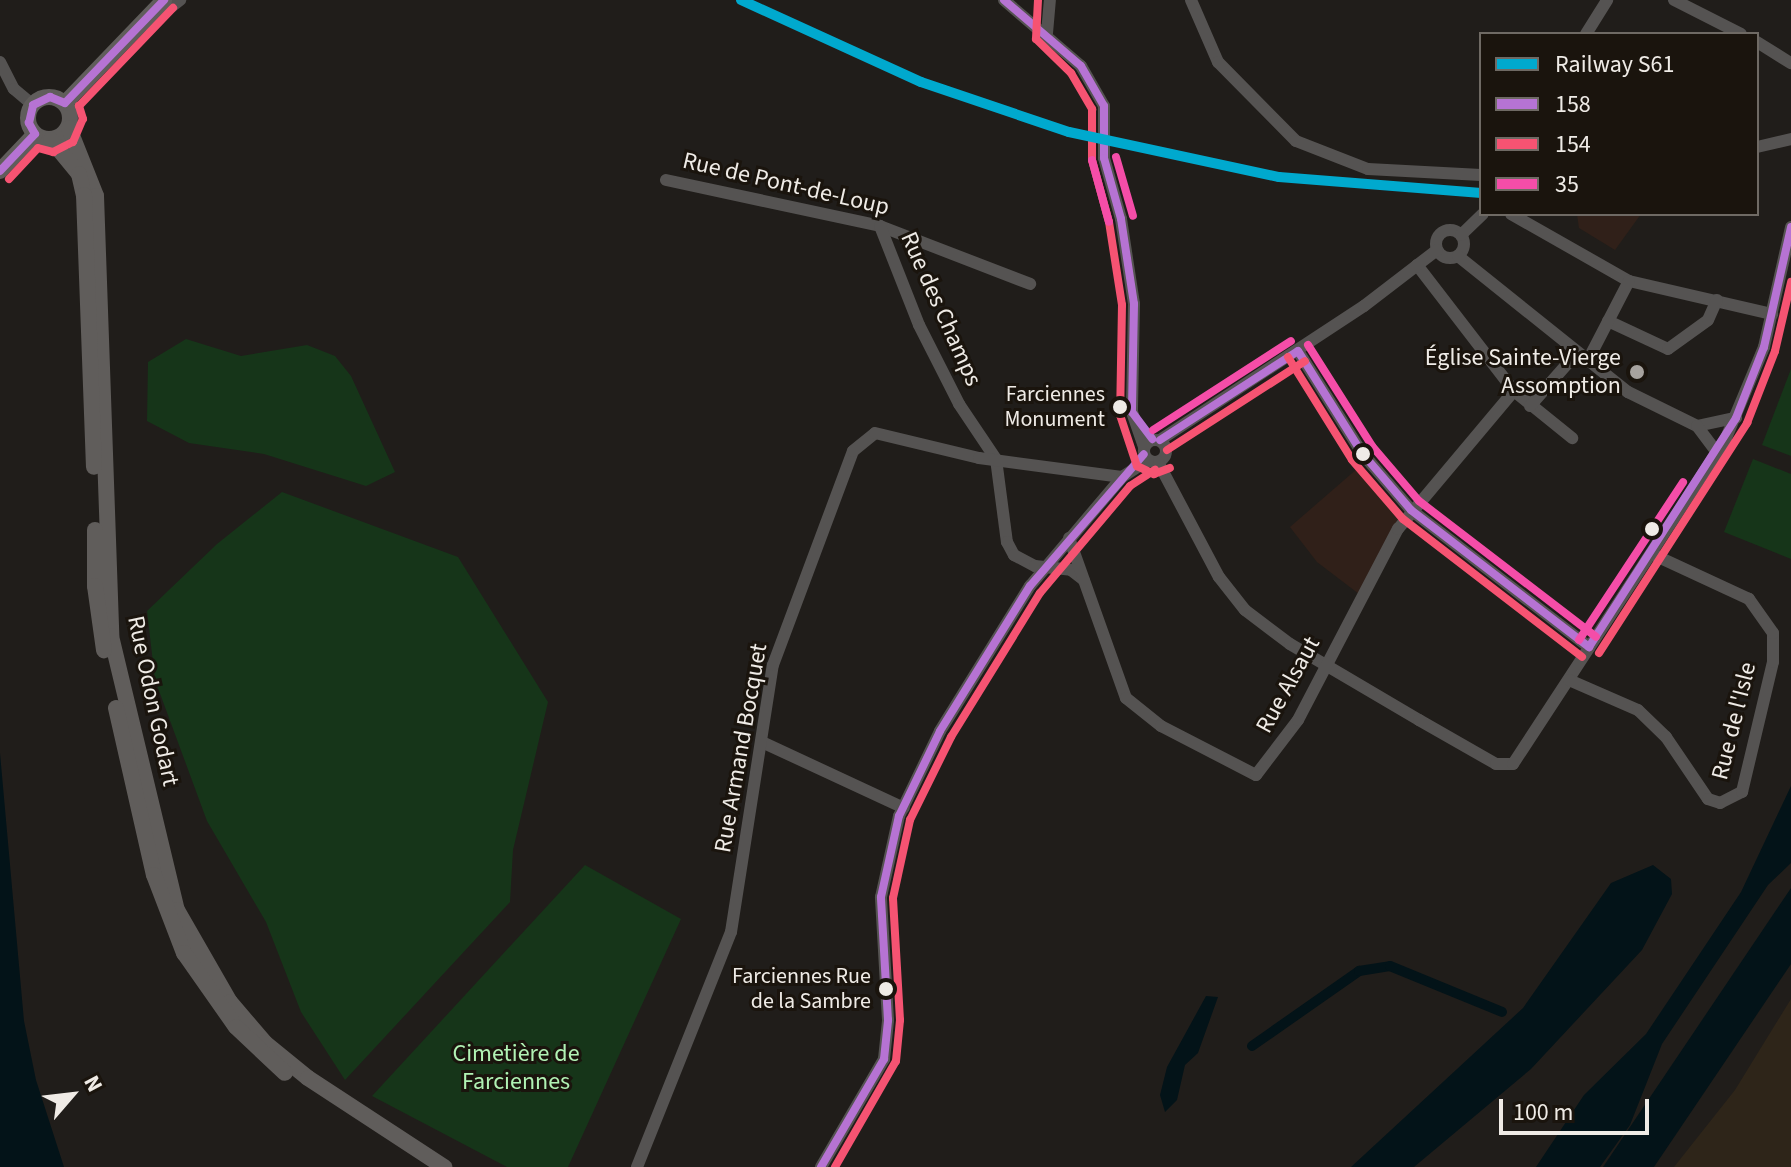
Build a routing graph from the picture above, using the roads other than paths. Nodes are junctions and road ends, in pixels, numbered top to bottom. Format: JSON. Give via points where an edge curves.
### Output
{"nodes":[{"id":1,"x":164,"y":0,"type":"edge"},
{"id":2,"x":180,"y":0,"type":"edge"},
{"id":3,"x":1004,"y":0,"type":"edge"},
{"id":4,"x":1050,"y":0,"type":"edge"},
{"id":5,"x":1191,"y":0,"type":"edge"},
{"id":6,"x":1607,"y":0,"type":"edge"},
{"id":7,"x":1674,"y":0,"type":"edge"},
{"id":8,"x":1587,"y":32,"type":"edge"},
{"id":9,"x":1737,"y":32,"type":"edge"},
{"id":10,"x":1047,"y":33,"type":"junction"},
{"id":11,"x":129,"y":40,"type":"junction"},
{"id":12,"x":1759,"y":43,"type":"edge"},
{"id":13,"x":0,"y":62,"type":"edge"},
{"id":14,"x":1791,"y":63,"type":"edge"},
{"id":15,"x":65,"y":103,"type":"junction"},
{"id":16,"x":33,"y":105,"type":"junction"},
{"id":17,"x":69,"y":128,"type":"junction"},
{"id":18,"x":43,"y":137,"type":"junction"},
{"id":19,"x":1791,"y":139,"type":"edge"},
{"id":20,"x":1759,"y":147,"type":"edge"},
{"id":21,"x":0,"y":171,"type":"edge"},
{"id":22,"x":1479,"y":175,"type":"edge"},
{"id":23,"x":666,"y":180,"type":"dead end"},
{"id":24,"x":1481,"y":216,"type":"edge"},
{"id":25,"x":1515,"y":216,"type":"edge"},
{"id":26,"x":880,"y":226,"type":"junction"},
{"id":27,"x":1791,"y":227,"type":"edge"},
{"id":28,"x":1461,"y":235,"type":"junction"},
{"id":29,"x":1437,"y":250,"type":"junction"},
{"id":30,"x":1458,"y":256,"type":"junction"},
{"id":31,"x":1417,"y":265,"type":"junction"},
{"id":32,"x":1629,"y":281,"type":"junction"},
{"id":33,"x":1030,"y":284,"type":"dead end"},
{"id":34,"x":1717,"y":300,"type":"junction"},
{"id":35,"x":1772,"y":314,"type":"junction"},
{"id":36,"x":1608,"y":321,"type":"junction"},
{"id":37,"x":1298,"y":351,"type":"junction"},
{"id":38,"x":1582,"y":357,"type":"junction"},
{"id":39,"x":1514,"y":391,"type":"junction"},
{"id":40,"x":1530,"y":406,"type":"junction"},
{"id":41,"x":1736,"y":418,"type":"junction"},
{"id":42,"x":1697,"y":426,"type":"junction"},
{"id":43,"x":1572,"y":438,"type":"dead end"},
{"id":44,"x":1151,"y":450,"type":"junction"},
{"id":45,"x":1717,"y":453,"type":"junction"},
{"id":46,"x":996,"y":459,"type":"junction"},
{"id":47,"x":1122,"y":477,"type":"junction"},
{"id":48,"x":1411,"y":510,"type":"junction"},
{"id":49,"x":1069,"y":538,"type":"junction"},
{"id":50,"x":1652,"y":554,"type":"junction"},
{"id":51,"x":1045,"y":568,"type":"junction"},
{"id":52,"x":1084,"y":580,"type":"junction"},
{"id":53,"x":1589,"y":647,"type":"junction"},
{"id":54,"x":1325,"y":664,"type":"junction"},
{"id":55,"x":1569,"y":680,"type":"junction"},
{"id":56,"x":764,"y":743,"type":"junction"},
{"id":57,"x":904,"y":808,"type":"junction"},
{"id":58,"x":426,"y":1167,"type":"edge"},
{"id":59,"x":444,"y":1167,"type":"edge"},
{"id":60,"x":637,"y":1167,"type":"edge"},
{"id":61,"x":821,"y":1167,"type":"edge"}],
"edges":[{"from":1,"to":11,"type":"main road"},
{"from":2,"to":11,"type":"street"},
{"from":3,"to":10,"type":"street"},
{"from":4,"to":10,"type":"street"},
{"from":5,"to":22,"type":"street","via":[[1218,62],[1296,141],[1368,169]]},
{"from":6,"to":8,"type":"street"},
{"from":7,"to":9,"type":"street"},
{"from":10,"to":44,"type":"street","via":[[1096,85],[1108,123],[1104,158],[1132,292],[1132,412]]},
{"from":11,"to":15,"type":"main road"},
{"from":12,"to":14,"type":"street"},
{"from":13,"to":16,"type":"street","via":[[14,89]]},
{"from":15,"to":16,"type":"main road","via":[[50,97]]},
{"from":15,"to":17,"type":"main road"},
{"from":16,"to":18,"type":"main road","via":[[28,117]]},
{"from":17,"to":18,"type":"main road"},
{"from":17,"to":59,"type":"main road","name":"Rue Odon Godart","via":[[96,196],[111,636],[177,910],[230,1002],[265,1043],[308,1078]]},
{"from":18,"to":21,"type":"main road"},
{"from":18,"to":58,"type":"main road","name":"Rue Odon Godart","via":[[69,157],[84,195],[97,620],[166,911],[208,992],[266,1059]]},
{"from":19,"to":20,"type":"street"},
{"from":23,"to":26,"type":"street","name":"Rue de Pont-de-Loup"},
{"from":24,"to":28,"type":"street"},
{"from":25,"to":32,"type":"street"},
{"from":26,"to":33,"type":"street","name":"Rue de Pont-de-Loup"},
{"from":26,"to":46,"type":"street","name":"Rue des Champs","via":[[919,325],[959,404]]},
{"from":27,"to":35,"type":"street"},
{"from":28,"to":29,"type":"street","via":[[1441,234]]},
{"from":28,"to":30,"type":"street","via":[[1464,246]]},
{"from":29,"to":30,"type":"street","via":[[1446,258]]},
{"from":29,"to":31,"type":"street"},
{"from":30,"to":38,"type":"street"},
{"from":31,"to":37,"type":"street"},
{"from":31,"to":39,"type":"street"},
{"from":32,"to":34,"type":"street"},
{"from":32,"to":36,"type":"street"},
{"from":34,"to":35,"type":"street"},
{"from":34,"to":36,"type":"street","via":[[1708,320],[1668,349]]},
{"from":35,"to":41,"type":"street"},
{"from":36,"to":38,"type":"street"},
{"from":37,"to":44,"type":"street"},
{"from":37,"to":48,"type":"street","via":[[1362,453]]},
{"from":38,"to":40,"type":"street"},
{"from":38,"to":42,"type":"street","via":[[1628,392]]},
{"from":39,"to":40,"type":"street"},
{"from":39,"to":48,"type":"street","name":"Rue Alsaut"},
{"from":40,"to":43,"type":"street"},
{"from":41,"to":42,"type":"street"},
{"from":41,"to":45,"type":"street"},
{"from":42,"to":45,"type":"street"},
{"from":44,"to":47,"type":"street"},
{"from":44,"to":54,"type":"street","via":[[1232,596],[1290,644]]},
{"from":45,"to":50,"type":"street"},
{"from":46,"to":47,"type":"street","name":"Rue Armand Bocquet"},
{"from":46,"to":51,"type":"street","name":"Rue des Champs","via":[[1007,542],[1025,562]]},
{"from":46,"to":56,"type":"street","name":"Rue Armand Bocquet","via":[[875,433],[853,451],[773,665]]},
{"from":47,"to":49,"type":"street"},
{"from":48,"to":53,"type":"street"},
{"from":48,"to":54,"type":"street","name":"Rue Alsaut"},
{"from":49,"to":51,"type":"street"},
{"from":49,"to":52,"type":"street","name":"Rue Alsaut"},
{"from":50,"to":53,"type":"street"},
{"from":50,"to":55,"type":"street","name":"Rue de l'Isle","via":[[1749,599],[1773,633],[1773,662],[1742,792],[1720,803],[1708,799],[1666,737],[1638,710]]},
{"from":51,"to":52,"type":"street","via":[[1071,570]]},
{"from":51,"to":57,"type":"street","via":[[940,731]]},
{"from":52,"to":54,"type":"street","name":"Rue Alsaut","via":[[1126,698],[1161,726],[1256,775],[1298,720]]},
{"from":53,"to":55,"type":"street"},
{"from":54,"to":55,"type":"street","via":[[1496,764],[1513,764]]},
{"from":56,"to":57,"type":"street"},
{"from":56,"to":60,"type":"street","name":"Rue Armand Bocquet","via":[[731,932]]},
{"from":57,"to":61,"type":"street","via":[[881,897],[888,1020],[884,1059]]}]}
